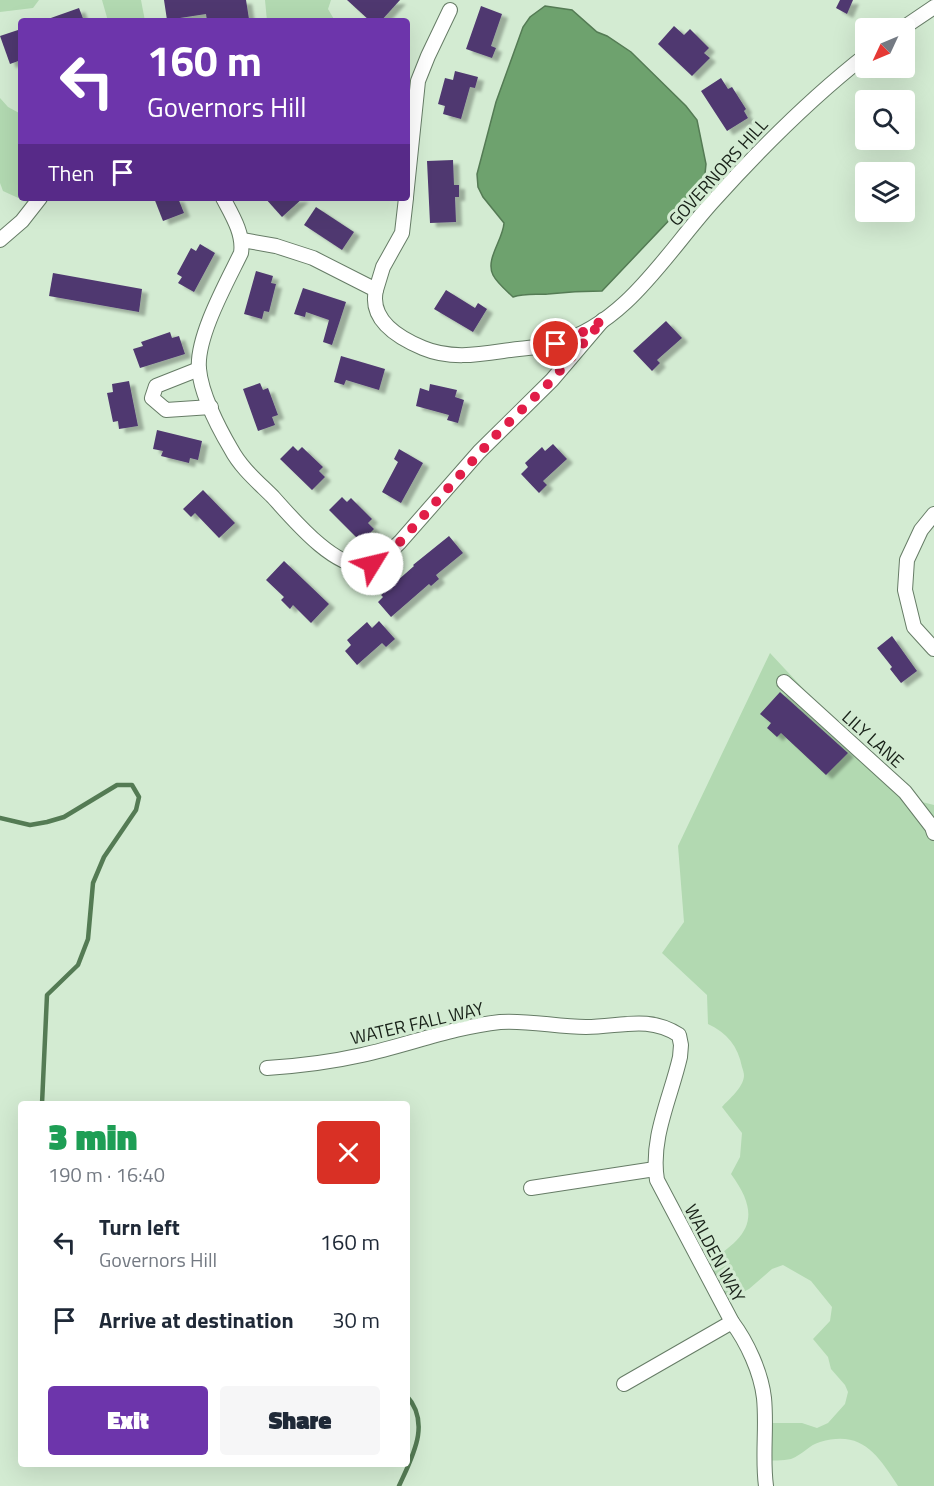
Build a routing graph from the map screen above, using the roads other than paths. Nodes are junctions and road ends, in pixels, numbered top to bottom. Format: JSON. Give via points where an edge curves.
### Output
{"nodes":[{"id":1,"x":934,"y":7,"type":"edge"},
{"id":2,"x":450,"y":10,"type":"dead end"},
{"id":3,"x":915,"y":20,"type":"edge"},
{"id":4,"x":855,"y":64,"type":"edge"},
{"id":5,"x":410,"y":158,"type":"edge"},
{"id":6,"x":38,"y":201,"type":"edge"},
{"id":7,"x":224,"y":201,"type":"edge"},
{"id":8,"x":406,"y":201,"type":"edge"},
{"id":9,"x":0,"y":240,"type":"edge"},
{"id":10,"x":242,"y":240,"type":"junction"},
{"id":11,"x":376,"y":290,"type":"junction"},
{"id":12,"x":603,"y":320,"type":"junction"},
{"id":13,"x":199,"y":369,"type":"junction"},
{"id":14,"x":211,"y":407,"type":"junction"},
{"id":15,"x":934,"y":514,"type":"edge"},
{"id":16,"x":934,"y":649,"type":"edge"},
{"id":17,"x":783,"y":682,"type":"dead end"},
{"id":18,"x":933,"y":829,"type":"edge"},
{"id":19,"x":679,"y":1035,"type":"joint"},
{"id":20,"x":267,"y":1068,"type":"dead end"},
{"id":21,"x":655,"y":1169,"type":"junction"},
{"id":22,"x":531,"y":1188,"type":"dead end"},
{"id":23,"x":732,"y":1322,"type":"junction"},
{"id":24,"x":624,"y":1384,"type":"dead end"},
{"id":25,"x":766,"y":1486,"type":"edge"}],
"edges":[{"from":1,"to":3,"type":"street"},
{"from":2,"to":5,"type":"street","via":[[418,81]]},
{"from":4,"to":12,"type":"street","name":"GOVERNORS HILL","via":[[785,124],[713,201],[645,284]]},
{"from":6,"to":9,"type":"street"},
{"from":7,"to":10,"type":"street"},
{"from":8,"to":11,"type":"street","via":[[402,233],[383,267]]},
{"from":10,"to":11,"type":"street","via":[[313,258]]},
{"from":10,"to":13,"type":"street","name":"GOVERNORS HILL","via":[[241,254],[204,338]]},
{"from":11,"to":12,"type":"street","name":"GOVERNORS HILL","via":[[379,315],[391,330],[415,345],[442,354],[467,355],[556,344]]},
{"from":12,"to":14,"type":"street","name":"GOVERNORS HILL","via":[[400,542],[366,565],[345,561],[307,533],[242,465]]},
{"from":13,"to":14,"type":"street","name":"GOVERNORS HILL"},
{"from":13,"to":14,"type":"street","via":[[156,386],[152,398],[166,410]]},
{"from":15,"to":16,"type":"street","via":[[921,530],[907,560],[905,590],[914,627]]},
{"from":17,"to":18,"type":"street","name":"LILY LANE","via":[[905,792]]},
{"from":19,"to":20,"type":"street","name":"WATER FALL WAY","via":[[638,1022],[586,1027],[525,1021],[498,1023],[362,1055]]},
{"from":19,"to":21,"type":"street","name":"WALDEN WAY","via":[[680,1057],[656,1142]]},
{"from":21,"to":22,"type":"street"},
{"from":21,"to":23,"type":"street","name":"WALDEN WAY","via":[[661,1191]]},
{"from":23,"to":24,"type":"street"},
{"from":23,"to":25,"type":"street","name":"WALDEN WAY","via":[[762,1387]]}]}
